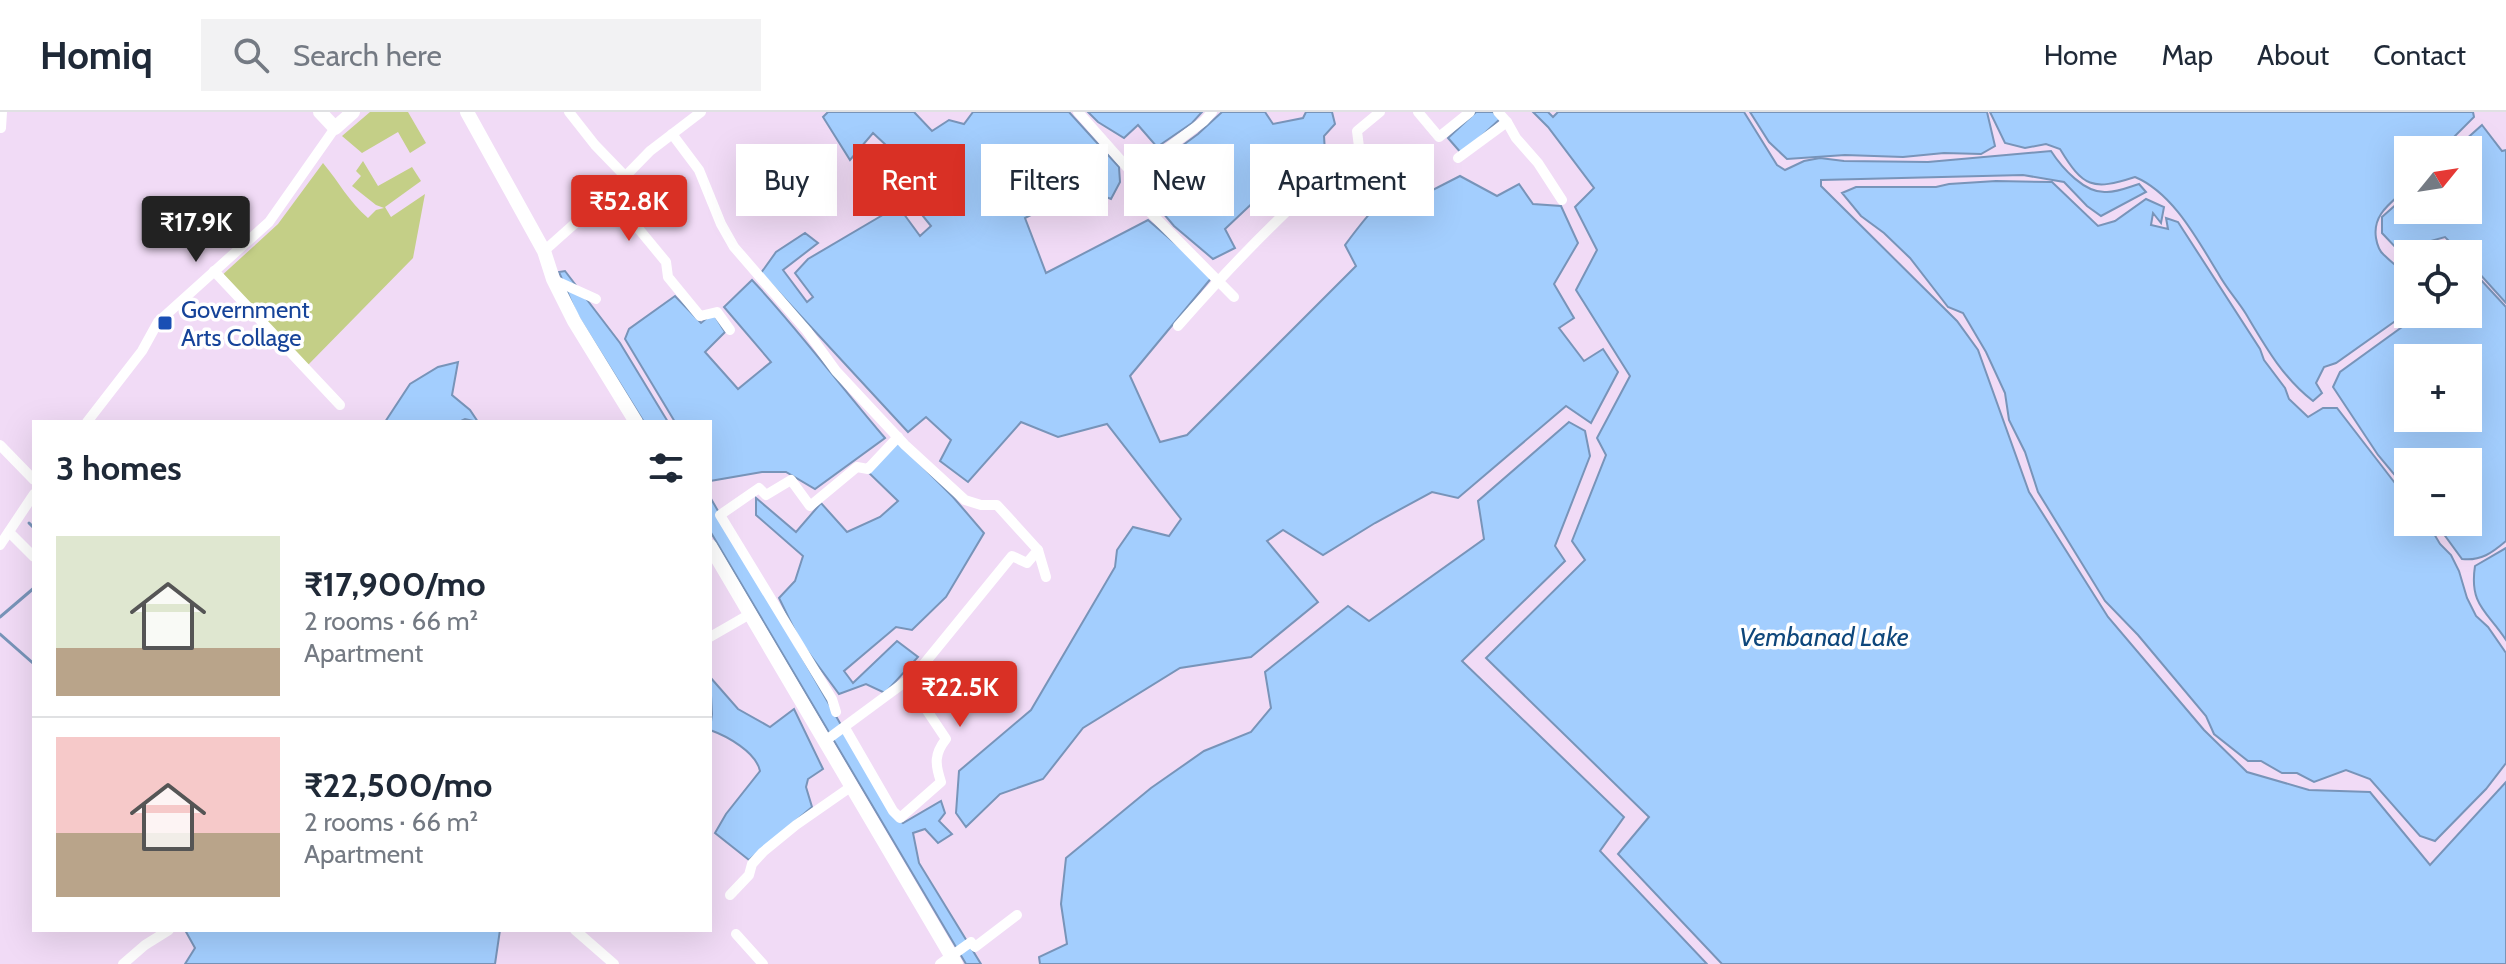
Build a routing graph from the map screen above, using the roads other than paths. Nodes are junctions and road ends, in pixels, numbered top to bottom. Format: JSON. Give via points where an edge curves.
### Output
{"nodes":[{"id":1,"x":2,"y":112,"type":"edge"},
{"id":2,"x":320,"y":112,"type":"edge"},
{"id":3,"x":353,"y":112,"type":"edge"},
{"id":4,"x":467,"y":112,"type":"edge"},
{"id":5,"x":569,"y":112,"type":"edge"},
{"id":6,"x":701,"y":112,"type":"edge"},
{"id":7,"x":1078,"y":112,"type":"edge"},
{"id":8,"x":1212,"y":112,"type":"edge"},
{"id":9,"x":1380,"y":112,"type":"edge"},
{"id":10,"x":1418,"y":112,"type":"edge"},
{"id":11,"x":1470,"y":112,"type":"edge"},
{"id":12,"x":1498,"y":112,"type":"edge"},
{"id":13,"x":1507,"y":122,"type":"junction"},
{"id":14,"x":1,"y":128,"type":"edge"},
{"id":15,"x":335,"y":128,"type":"junction"},
{"id":16,"x":672,"y":134,"type":"junction"},
{"id":17,"x":1173,"y":144,"type":"edge"},
{"id":18,"x":1458,"y":158,"type":"dead end"},
{"id":19,"x":1124,"y":164,"type":"edge"},
{"id":20,"x":624,"y":175,"type":"junction"},
{"id":21,"x":609,"y":193,"type":"junction"},
{"id":22,"x":1562,"y":200,"type":"dead end"},
{"id":23,"x":1154,"y":216,"type":"edge"},
{"id":24,"x":544,"y":251,"type":"junction"},
{"id":25,"x":214,"y":271,"type":"junction"},
{"id":26,"x":553,"y":279,"type":"junction"},
{"id":27,"x":1218,"y":281,"type":"junction"},
{"id":28,"x":1234,"y":297,"type":"dead end"},
{"id":29,"x":596,"y":299,"type":"dead end"},
{"id":30,"x":1178,"y":326,"type":"dead end"},
{"id":31,"x":730,"y":330,"type":"dead end"},
{"id":32,"x":340,"y":405,"type":"dead end"},
{"id":33,"x":89,"y":420,"type":"edge"},
{"id":34,"x":635,"y":420,"type":"edge"},
{"id":35,"x":898,"y":437,"type":"junction"},
{"id":36,"x":0,"y":445,"type":"edge"},
{"id":37,"x":32,"y":478,"type":"edge"},
{"id":38,"x":32,"y":497,"type":"edge"},
{"id":39,"x":9,"y":532,"type":"junction"},
{"id":40,"x":0,"y":545,"type":"edge"},
{"id":41,"x":712,"y":549,"type":"edge"},
{"id":42,"x":1038,"y":550,"type":"junction"},
{"id":43,"x":32,"y":555,"type":"edge"},
{"id":44,"x":1046,"y":577,"type":"dead end"},
{"id":45,"x":750,"y":614,"type":"junction"},
{"id":46,"x":712,"y":636,"type":"edge"},
{"id":47,"x":905,"y":682,"type":"dead end"},
{"id":48,"x":836,"y":712,"type":"dead end"},
{"id":49,"x":845,"y":728,"type":"junction"},
{"id":50,"x":825,"y":741,"type":"junction"},
{"id":51,"x":852,"y":786,"type":"junction"},
{"id":52,"x":730,"y":895,"type":"dead end"},
{"id":53,"x":1017,"y":915,"type":"dead end"},
{"id":54,"x":166,"y":932,"type":"edge"},
{"id":55,"x":577,"y":932,"type":"edge"},
{"id":56,"x":736,"y":934,"type":"dead end"},
{"id":57,"x":949,"y":961,"type":"edge"},
{"id":58,"x":123,"y":964,"type":"edge"},
{"id":59,"x":614,"y":964,"type":"edge"},
{"id":60,"x":763,"y":964,"type":"edge"}],
"edges":[{"from":1,"to":14,"type":"street"},
{"from":2,"to":15,"type":"street"},
{"from":3,"to":15,"type":"street"},
{"from":4,"to":24,"type":"street"},
{"from":5,"to":20,"type":"street"},
{"from":6,"to":16,"type":"street"},
{"from":7,"to":19,"type":"street"},
{"from":8,"to":17,"type":"street"},
{"from":9,"to":27,"type":"street","via":[[1357,131],[1359,147],[1307,190]]},
{"from":10,"to":11,"type":"street","via":[[1439,137]]},
{"from":12,"to":13,"type":"street"},
{"from":13,"to":18,"type":"street"},
{"from":13,"to":22,"type":"street"},
{"from":15,"to":25,"type":"street","via":[[269,222]]},
{"from":16,"to":20,"type":"street"},
{"from":16,"to":35,"type":"street","via":[[699,170],[734,247]]},
{"from":20,"to":21,"type":"street"},
{"from":21,"to":24,"type":"street"},
{"from":21,"to":31,"type":"street","via":[[666,262],[668,277],[700,316],[717,312]]},
{"from":23,"to":27,"type":"street"},
{"from":24,"to":26,"type":"street"},
{"from":25,"to":32,"type":"street"},
{"from":25,"to":33,"type":"street","via":[[158,322]]},
{"from":26,"to":29,"type":"street"},
{"from":26,"to":34,"type":"street"},
{"from":27,"to":28,"type":"street"},
{"from":27,"to":30,"type":"street"},
{"from":35,"to":42,"type":"street","via":[[965,500],[997,505]]},
{"from":35,"to":48,"type":"street","via":[[868,469],[857,467],[810,506],[791,480],[766,495],[759,488],[720,515]]},
{"from":36,"to":37,"type":"street"},
{"from":38,"to":39,"type":"street"},
{"from":39,"to":40,"type":"street"},
{"from":39,"to":43,"type":"street"},
{"from":41,"to":45,"type":"street"},
{"from":42,"to":44,"type":"street"},
{"from":42,"to":49,"type":"street","via":[[1027,563],[1012,556],[919,670],[936,691],[922,703],[946,739],[935,765],[941,782],[900,818]]},
{"from":45,"to":46,"type":"street"},
{"from":45,"to":50,"type":"street"},
{"from":47,"to":49,"type":"street"},
{"from":49,"to":50,"type":"street"},
{"from":50,"to":51,"type":"street"},
{"from":51,"to":52,"type":"street","via":[[763,852]]},
{"from":51,"to":57,"type":"street"},
{"from":53,"to":57,"type":"street"},
{"from":54,"to":58,"type":"street"},
{"from":55,"to":59,"type":"street"},
{"from":56,"to":60,"type":"street"}]}
